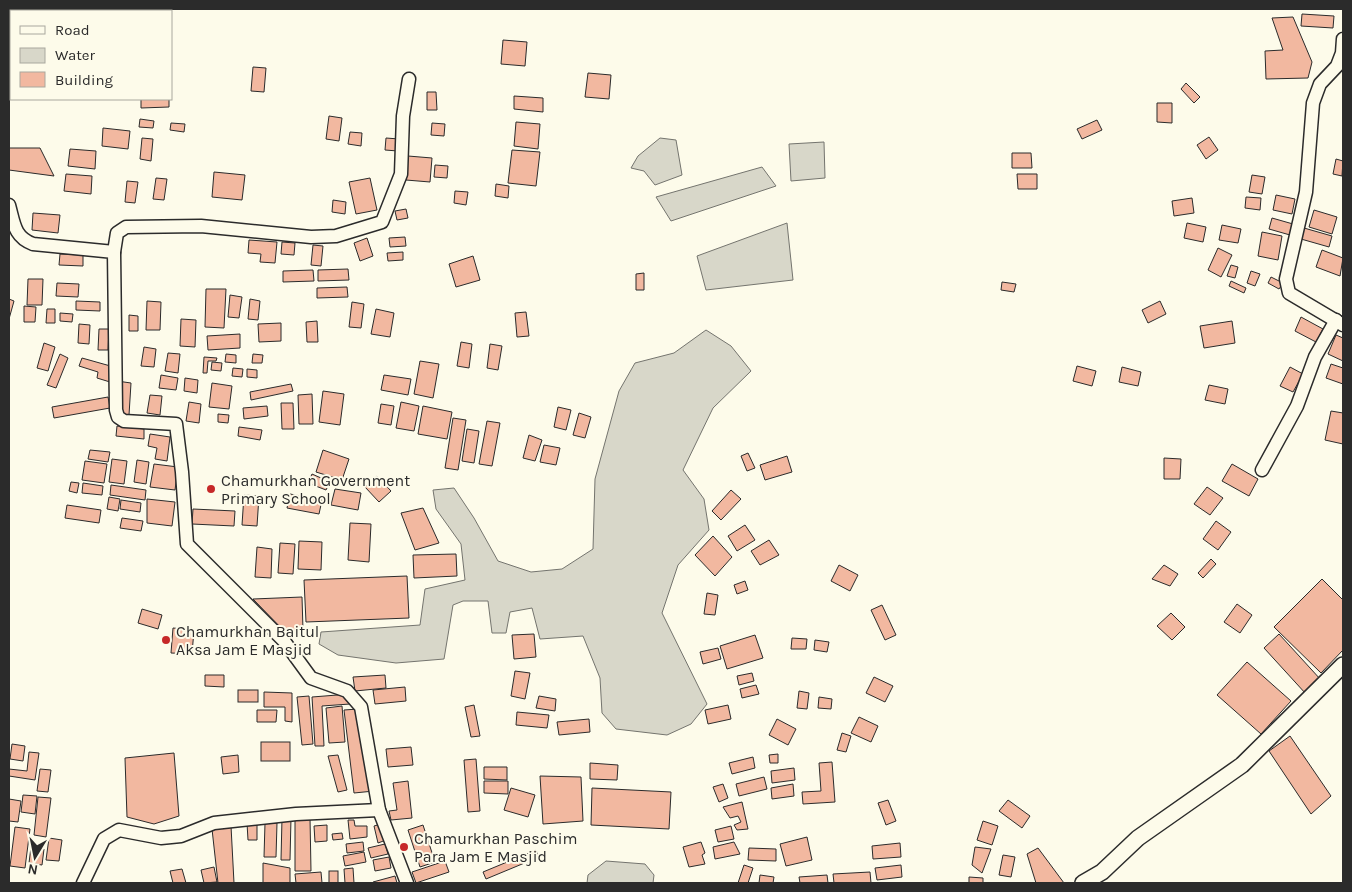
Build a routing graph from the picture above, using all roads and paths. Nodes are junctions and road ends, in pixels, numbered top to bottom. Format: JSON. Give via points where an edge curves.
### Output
{"nodes":[{"id":1,"x":1343,"y":39,"type":"edge"},
{"id":2,"x":409,"y":79,"type":"dead end"},
{"id":3,"x":9,"y":205,"type":"edge"},
{"id":4,"x":114,"y":252,"type":"junction"},
{"id":5,"x":1340,"y":323,"type":"edge"},
{"id":6,"x":1262,"y":470,"type":"dead end"},
{"id":7,"x":1343,"y":665,"type":"edge"},
{"id":8,"x":379,"y":810,"type":"junction"},
{"id":9,"x":83,"y":883,"type":"edge"},
{"id":10,"x":407,"y":883,"type":"edge"},
{"id":11,"x":1083,"y":883,"type":"edge"}],
"edges":[{"from":1,"to":5,"type":"street","via":[[1337,66],[1320,84],[1313,103],[1306,192],[1286,279],[1289,293]]},
{"from":2,"to":4,"type":"street","via":[[403,116],[401,174],[382,222],[336,236],[311,237],[201,226],[126,227],[117,233]]},
{"from":3,"to":4,"type":"street","via":[[22,240],[33,244]]},
{"from":4,"to":8,"type":"street","via":[[118,418],[176,424],[187,544],[284,641],[311,678],[354,697],[361,707]]},
{"from":5,"to":6,"type":"street","via":[[1315,356],[1297,406]]},
{"from":7,"to":11,"type":"street","via":[[1242,766],[1138,838],[1102,872]]},
{"from":8,"to":9,"type":"street","via":[[296,814],[214,823],[181,836],[161,838],[119,830],[104,839]]},
{"from":8,"to":10,"type":"street"}]}
